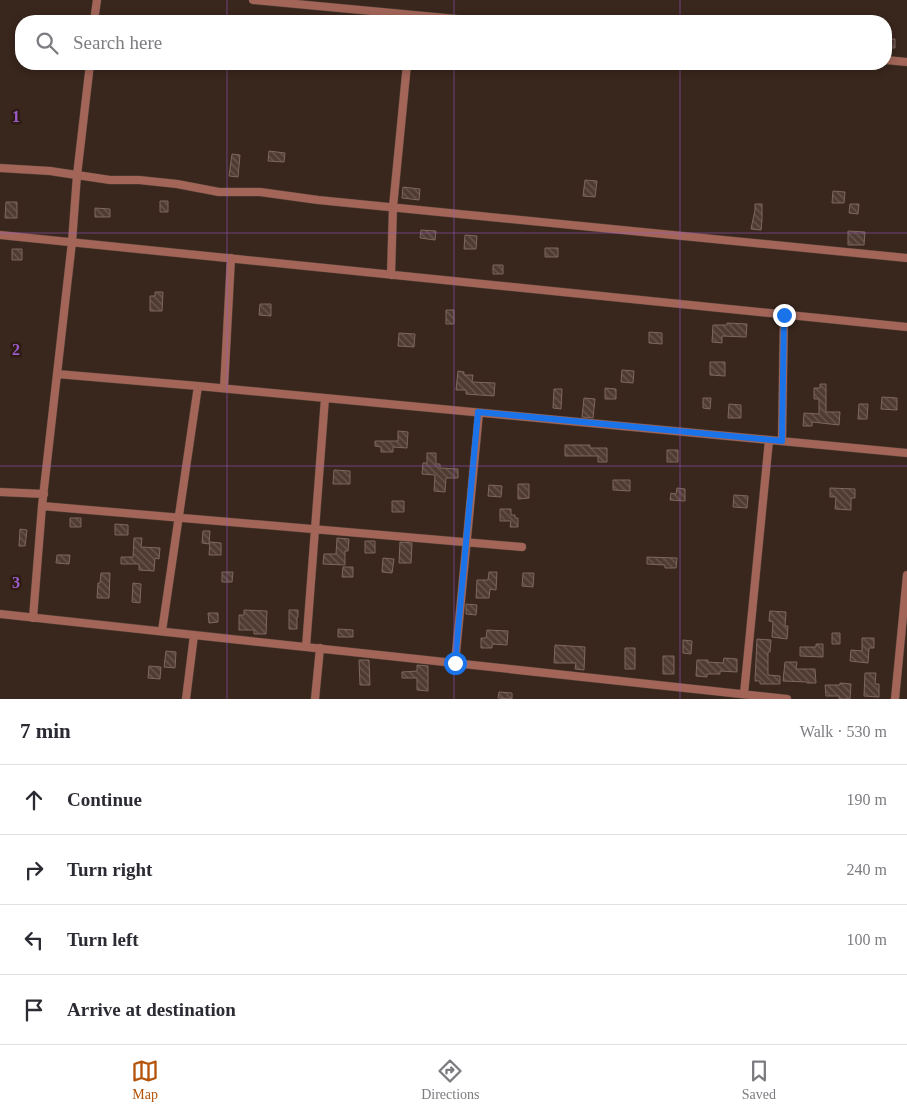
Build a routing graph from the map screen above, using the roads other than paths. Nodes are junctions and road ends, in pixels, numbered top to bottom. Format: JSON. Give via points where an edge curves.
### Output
{"nodes":[{"id":1,"x":97,"y":0,"type":"edge"},
{"id":2,"x":253,"y":0,"type":"edge"},
{"id":3,"x":95,"y":15,"type":"edge"},
{"id":4,"x":385,"y":15,"type":"edge"},
{"id":5,"x":892,"y":61,"type":"edge"},
{"id":6,"x":907,"y":62,"type":"edge"},
{"id":7,"x":89,"y":70,"type":"edge"},
{"id":8,"x":406,"y":70,"type":"edge"},
{"id":9,"x":0,"y":168,"type":"edge"},
{"id":10,"x":77,"y":175,"type":"junction"},
{"id":11,"x":393,"y":207,"type":"junction"},
{"id":12,"x":0,"y":235,"type":"edge"},
{"id":13,"x":72,"y":242,"type":"junction"},
{"id":14,"x":232,"y":258,"type":"junction"},
{"id":15,"x":907,"y":258,"type":"edge"},
{"id":16,"x":391,"y":275,"type":"junction"},
{"id":17,"x":784,"y":315,"type":"junction"},
{"id":18,"x":907,"y":327,"type":"edge"},
{"id":19,"x":57,"y":374,"type":"junction"},
{"id":20,"x":198,"y":386,"type":"junction"},
{"id":21,"x":224,"y":388,"type":"junction"},
{"id":22,"x":325,"y":398,"type":"junction"},
{"id":23,"x":478,"y":412,"type":"junction"},
{"id":24,"x":769,"y":440,"type":"junction"},
{"id":25,"x":782,"y":441,"type":"junction"},
{"id":26,"x":907,"y":453,"type":"edge"},
{"id":27,"x":0,"y":492,"type":"edge"},
{"id":28,"x":44,"y":494,"type":"junction"},
{"id":29,"x":42,"y":506,"type":"junction"},
{"id":30,"x":178,"y":518,"type":"junction"},
{"id":31,"x":315,"y":529,"type":"junction"},
{"id":32,"x":467,"y":542,"type":"junction"},
{"id":33,"x":522,"y":547,"type":"dead end"},
{"id":34,"x":907,"y":575,"type":"edge"},
{"id":35,"x":0,"y":614,"type":"edge"},
{"id":36,"x":33,"y":618,"type":"junction"},
{"id":37,"x":162,"y":631,"type":"junction"},
{"id":38,"x":194,"y":635,"type":"junction"},
{"id":39,"x":306,"y":647,"type":"junction"},
{"id":40,"x":320,"y":648,"type":"junction"},
{"id":41,"x":455,"y":663,"type":"junction"},
{"id":42,"x":744,"y":694,"type":"junction"},
{"id":43,"x":186,"y":699,"type":"edge"},
{"id":44,"x":315,"y":699,"type":"edge"},
{"id":45,"x":787,"y":699,"type":"edge"},
{"id":46,"x":895,"y":699,"type":"edge"}],
"edges":[{"from":1,"to":3,"type":"street"},
{"from":2,"to":4,"type":"street"},
{"from":5,"to":6,"type":"street"},
{"from":7,"to":10,"type":"street"},
{"from":8,"to":11,"type":"street"},
{"from":9,"to":10,"type":"street"},
{"from":10,"to":11,"type":"street","via":[[177,184],[219,192],[260,192]]},
{"from":10,"to":13,"type":"street"},
{"from":11,"to":15,"type":"street"},
{"from":11,"to":16,"type":"street"},
{"from":12,"to":13,"type":"street"},
{"from":13,"to":14,"type":"street"},
{"from":13,"to":19,"type":"street"},
{"from":14,"to":16,"type":"street"},
{"from":14,"to":21,"type":"street"},
{"from":16,"to":17,"type":"street"},
{"from":17,"to":18,"type":"street"},
{"from":17,"to":25,"type":"street"},
{"from":19,"to":20,"type":"street"},
{"from":19,"to":28,"type":"street"},
{"from":20,"to":21,"type":"street"},
{"from":20,"to":30,"type":"street"},
{"from":21,"to":22,"type":"street"},
{"from":22,"to":23,"type":"street"},
{"from":22,"to":31,"type":"street"},
{"from":23,"to":24,"type":"street"},
{"from":23,"to":32,"type":"street"},
{"from":24,"to":25,"type":"street"},
{"from":24,"to":42,"type":"street"},
{"from":25,"to":26,"type":"street"},
{"from":27,"to":28,"type":"street"},
{"from":28,"to":29,"type":"street"},
{"from":29,"to":30,"type":"street"},
{"from":29,"to":36,"type":"street"},
{"from":30,"to":31,"type":"street"},
{"from":30,"to":37,"type":"street"},
{"from":31,"to":32,"type":"street"},
{"from":31,"to":39,"type":"street"},
{"from":32,"to":33,"type":"street"},
{"from":32,"to":41,"type":"street"},
{"from":34,"to":46,"type":"street"},
{"from":35,"to":36,"type":"street"},
{"from":36,"to":37,"type":"street"},
{"from":37,"to":38,"type":"street"},
{"from":38,"to":39,"type":"street"},
{"from":38,"to":43,"type":"street"},
{"from":39,"to":40,"type":"street"},
{"from":40,"to":41,"type":"street"},
{"from":40,"to":44,"type":"street"},
{"from":41,"to":42,"type":"street"},
{"from":42,"to":45,"type":"street"}]}
